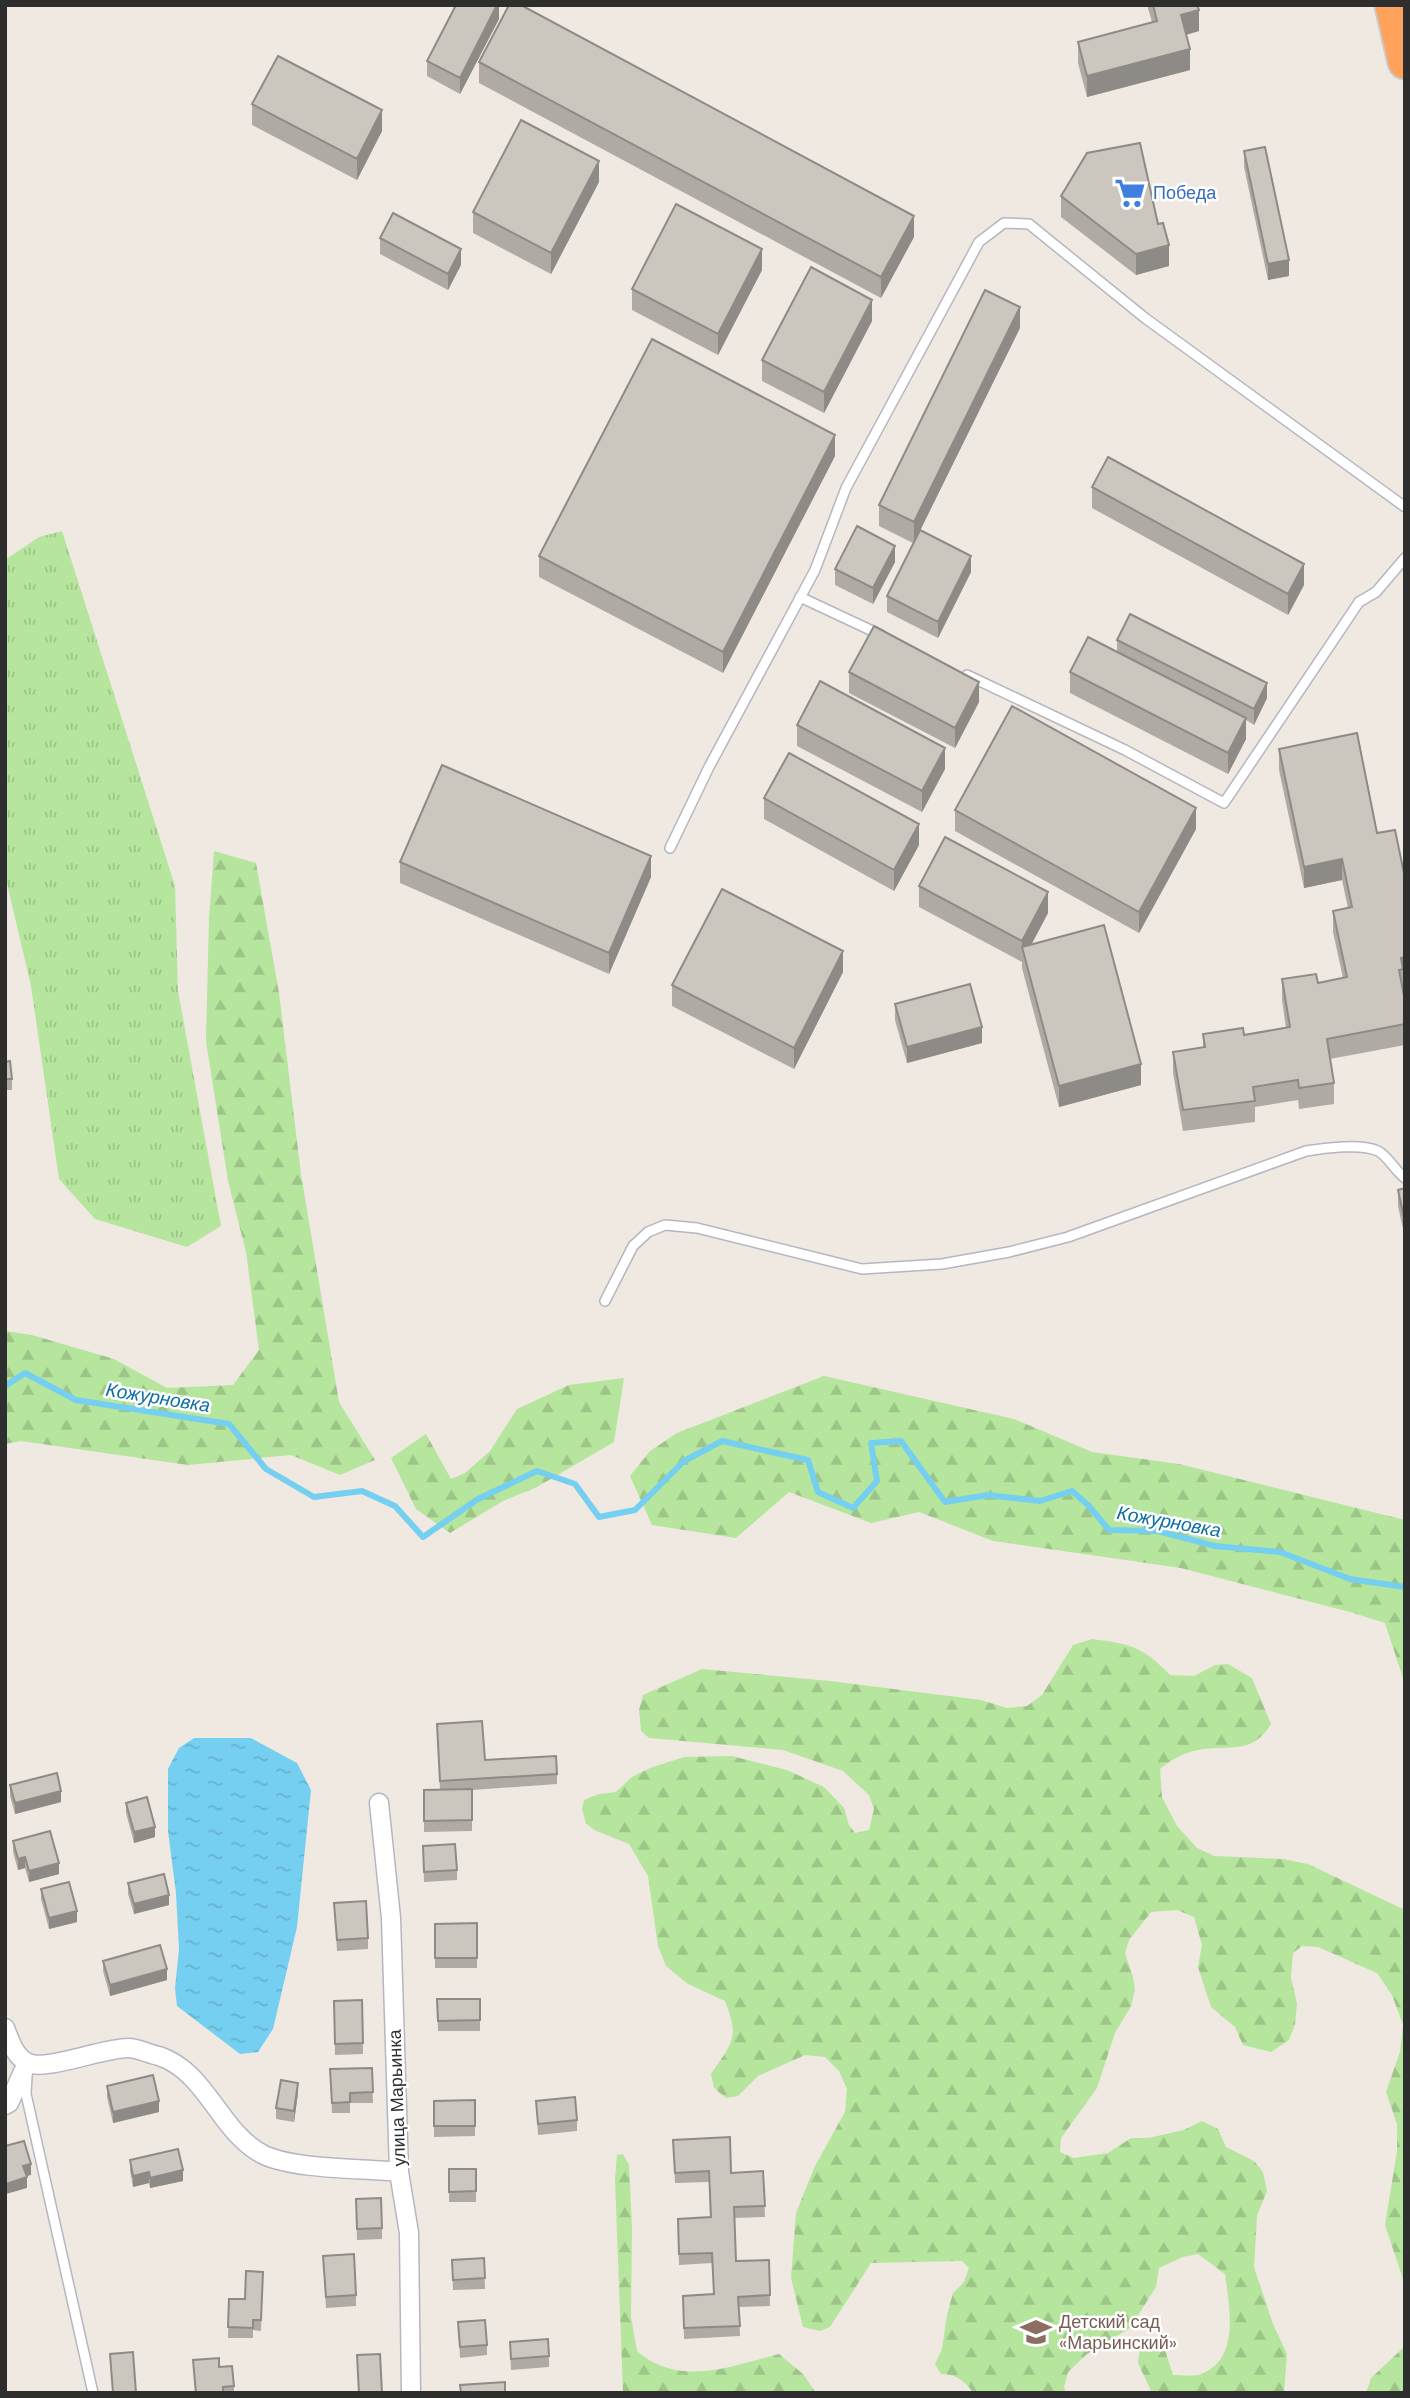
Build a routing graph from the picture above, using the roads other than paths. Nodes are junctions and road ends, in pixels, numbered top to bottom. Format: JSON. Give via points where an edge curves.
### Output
{"nodes":[{"id":1,"x":1392,"y":5,"type":"edge"},
{"id":2,"x":1405,"y":62,"type":"edge"},
{"id":3,"x":1405,"y":507,"type":"edge"},
{"id":4,"x":1405,"y":558,"type":"edge"},
{"id":5,"x":800,"y":597,"type":"junction"},
{"id":6,"x":888,"y":638,"type":"edge"},
{"id":7,"x":962,"y":673,"type":"edge"},
{"id":8,"x":670,"y":849,"type":"dead end"},
{"id":9,"x":1405,"y":1178,"type":"edge"},
{"id":10,"x":605,"y":1301,"type":"dead end"},
{"id":11,"x":379,"y":1803,"type":"dead end"},
{"id":12,"x":5,"y":2028,"type":"edge"},
{"id":13,"x":27,"y":2063,"type":"junction"},
{"id":14,"x":5,"y":2105,"type":"edge"},
{"id":15,"x":399,"y":2172,"type":"junction"},
{"id":16,"x":93,"y":2393,"type":"edge"},
{"id":17,"x":411,"y":2393,"type":"edge"}],
"edges":[{"from":1,"to":2,"type":"highway"},
{"from":3,"to":5,"type":"lane","via":[[1144,318],[1029,224],[1004,223],[979,242],[846,488]]},
{"from":4,"to":7,"type":"lane","via":[[1376,592],[1359,602],[1224,803]]},
{"from":5,"to":6,"type":"lane"},
{"from":5,"to":8,"type":"lane"},
{"from":9,"to":10,"type":"lane","via":[[1379,1151],[1321,1148],[1068,1237],[942,1264],[862,1269],[697,1227],[665,1225],[633,1246]]},
{"from":11,"to":15,"type":"street","name":"улица Марьинка","via":[[391,1918]]},
{"from":12,"to":13,"type":"street","via":[[12,2048]]},
{"from":13,"to":14,"type":"street"},
{"from":13,"to":15,"type":"street","via":[[43,2065],[130,2048],[171,2060],[206,2091],[232,2129],[260,2153],[281,2161]]},
{"from":13,"to":16,"type":"lane","via":[[26,2094]]},
{"from":15,"to":17,"type":"street","name":"улица Марьинка","via":[[409,2233]]}]}
